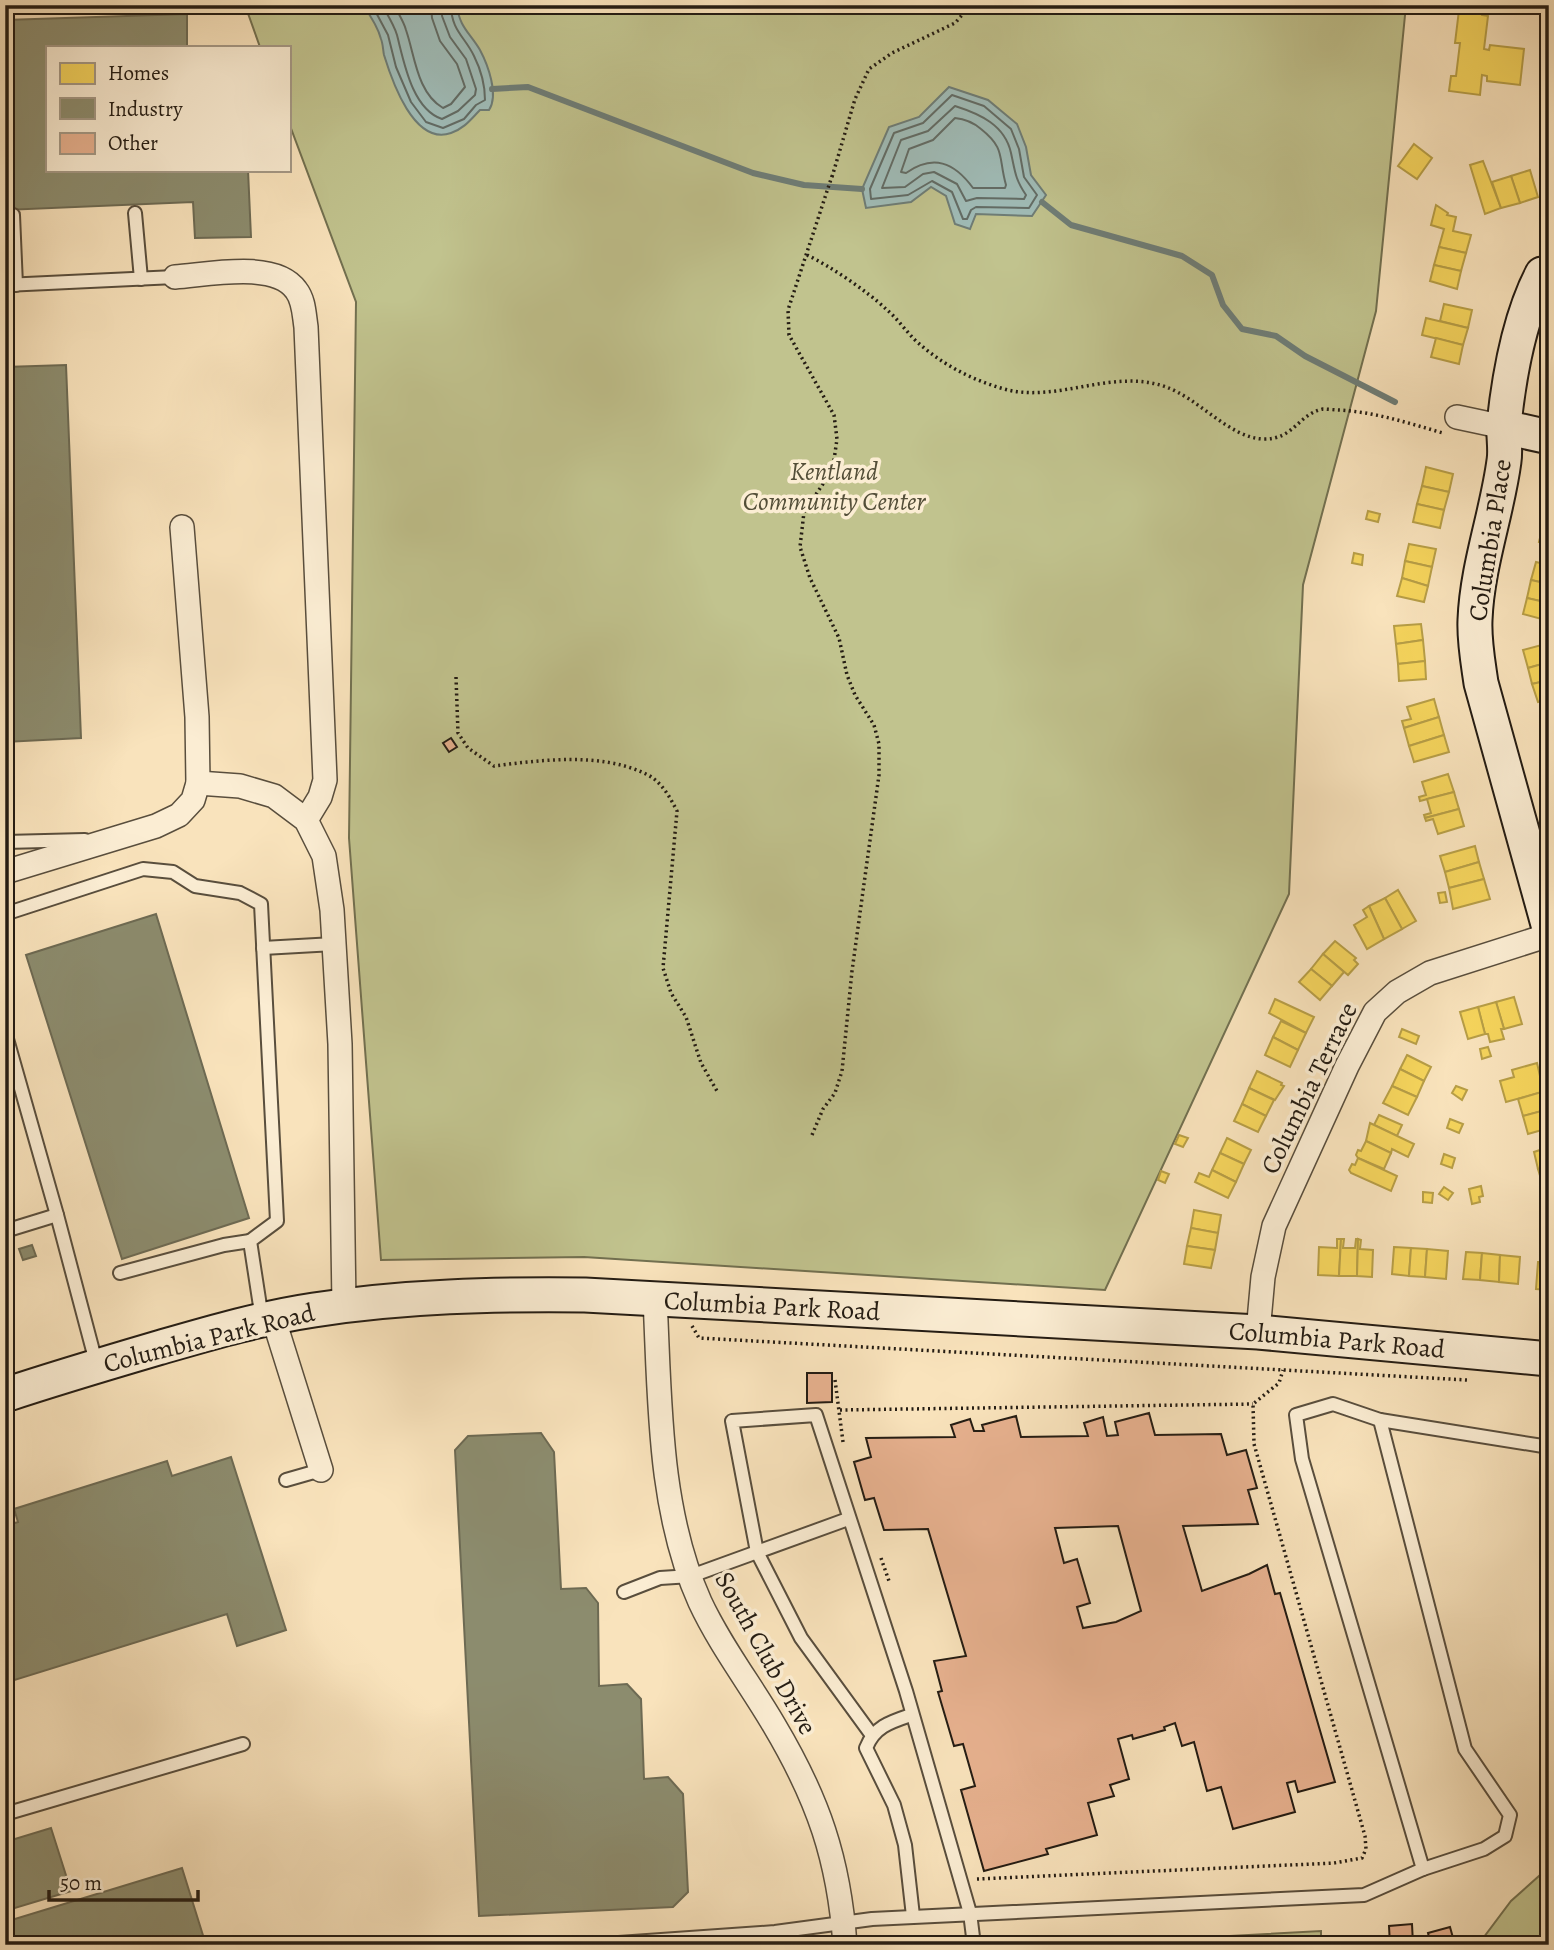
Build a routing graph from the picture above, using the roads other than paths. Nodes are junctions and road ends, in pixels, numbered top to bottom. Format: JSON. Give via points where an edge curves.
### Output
{"nodes":[{"id":1,"x":135,"y":213,"type":"dead end"},
{"id":2,"x":13,"y":215,"type":"dead end"},
{"id":3,"x":1542,"y":274,"type":"dead end"},
{"id":4,"x":176,"y":277,"type":"joint"},
{"id":5,"x":141,"y":279,"type":"junction"},
{"id":6,"x":10,"y":285,"type":"edge"},
{"id":7,"x":1457,"y":417,"type":"road end"},
{"id":8,"x":1504,"y":427,"type":"junction"},
{"id":9,"x":1549,"y":437,"type":"edge"},
{"id":10,"x":182,"y":527,"type":"dead end"},
{"id":11,"x":198,"y":783,"type":"junction"},
{"id":12,"x":306,"y":820,"type":"junction"},
{"id":13,"x":110,"y":840,"type":"junction"},
{"id":14,"x":5,"y":842,"type":"edge"},
{"id":15,"x":5,"y":872,"type":"edge"},
{"id":16,"x":11,"y":912,"type":"dead end"},
{"id":17,"x":1549,"y":928,"type":"edge"},
{"id":18,"x":1549,"y":935,"type":"edge"},
{"id":19,"x":334,"y":943,"type":"junction"},
{"id":20,"x":263,"y":948,"type":"junction"},
{"id":21,"x":5,"y":1032,"type":"edge"},
{"id":22,"x":58,"y":1215,"type":"junction"},
{"id":23,"x":5,"y":1231,"type":"edge"},
{"id":24,"x":250,"y":1241,"type":"junction"},
{"id":25,"x":120,"y":1273,"type":"dead end"},
{"id":26,"x":670,"y":1300,"type":"junction"},
{"id":27,"x":345,"y":1305,"type":"junction"},
{"id":28,"x":268,"y":1319,"type":"junction"},
{"id":29,"x":1258,"y":1332,"type":"junction"},
{"id":30,"x":1549,"y":1359,"type":"edge"},
{"id":31,"x":97,"y":1366,"type":"junction"},
{"id":32,"x":5,"y":1395,"type":"edge"},
{"id":33,"x":1380,"y":1420,"type":"junction"},
{"id":34,"x":1549,"y":1447,"type":"edge"},
{"id":35,"x":321,"y":1470,"type":"joint"},
{"id":36,"x":286,"y":1480,"type":"dead end"},
{"id":37,"x":848,"y":1519,"type":"junction"},
{"id":38,"x":757,"y":1552,"type":"junction"},
{"id":39,"x":691,"y":1576,"type":"junction"},
{"id":40,"x":624,"y":1592,"type":"dead end"},
{"id":41,"x":911,"y":1715,"type":"junction"},
{"id":42,"x":872,"y":1734,"type":"junction"},
{"id":43,"x":243,"y":1744,"type":"dead end"},
{"id":44,"x":5,"y":1814,"type":"edge"},
{"id":45,"x":1423,"y":1869,"type":"junction"},
{"id":46,"x":970,"y":1913,"type":"junction"},
{"id":47,"x":913,"y":1916,"type":"junction"},
{"id":48,"x":844,"y":1934,"type":"edge"},
{"id":49,"x":590,"y":1945,"type":"edge"},
{"id":50,"x":974,"y":1945,"type":"edge"}],
"edges":[{"from":1,"to":5,"type":"lane"},
{"from":2,"to":6,"type":"lane"},
{"from":3,"to":8,"type":"street","name":"Columbia Place","via":[[1528,306]]},
{"from":4,"to":5,"type":"lane"},
{"from":4,"to":12,"type":"street","via":[[268,273],[290,283],[303,305],[325,780]]},
{"from":5,"to":6,"type":"lane"},
{"from":7,"to":8,"type":"street"},
{"from":8,"to":9,"type":"street"},
{"from":8,"to":17,"type":"street","name":"Columbia Place","via":[[1505,460],[1485,552],[1475,649]]},
{"from":10,"to":11,"type":"street"},
{"from":11,"to":12,"type":"street","via":[[240,786],[274,796]]},
{"from":11,"to":13,"type":"street","via":[[192,800],[179,815]]},
{"from":12,"to":19,"type":"street","via":[[324,856]]},
{"from":13,"to":14,"type":"lane"},
{"from":13,"to":15,"type":"street"},
{"from":16,"to":20,"type":"lane","via":[[144,869],[173,872],[195,886],[240,893],[261,904]]},
{"from":18,"to":29,"type":"street","name":"Columbia Terrace","via":[[1430,973],[1397,992],[1376,1012],[1274,1226]]},
{"from":19,"to":20,"type":"lane"},
{"from":19,"to":27,"type":"street"},
{"from":20,"to":24,"type":"lane","via":[[277,1221]]},
{"from":21,"to":22,"type":"lane"},
{"from":22,"to":23,"type":"lane"},
{"from":22,"to":31,"type":"lane"},
{"from":24,"to":25,"type":"lane"},
{"from":24,"to":28,"type":"lane"},
{"from":26,"to":27,"type":"street","name":"Columbia Park Road","via":[[502,1294]]},
{"from":26,"to":29,"type":"street","name":"Columbia Park Road"},
{"from":26,"to":39,"type":"street","name":"South Club Drive","via":[[666,1477],[672,1516]]},
{"from":27,"to":28,"type":"street","name":"Columbia Park Road"},
{"from":28,"to":31,"type":"street","name":"Columbia Park Road"},
{"from":28,"to":35,"type":"street"},
{"from":29,"to":30,"type":"street","name":"Columbia Park Road"},
{"from":31,"to":32,"type":"street","name":"Columbia Park Road"},
{"from":33,"to":34,"type":"lane"},
{"from":33,"to":45,"type":"lane","via":[[1465,1749],[1510,1815],[1504,1836],[1484,1849]]},
{"from":33,"to":45,"type":"lane","via":[[1333,1404],[1296,1415],[1302,1459]]},
{"from":35,"to":36,"type":"lane"},
{"from":37,"to":38,"type":"lane"},
{"from":37,"to":38,"type":"lane","via":[[816,1415],[732,1421]]},
{"from":37,"to":41,"type":"lane"},
{"from":38,"to":39,"type":"lane"},
{"from":38,"to":42,"type":"lane","via":[[801,1638]]},
{"from":39,"to":40,"type":"lane","via":[[660,1578]]},
{"from":39,"to":48,"type":"street","name":"South Club Drive","via":[[701,1603],[781,1737],[820,1814],[836,1872]]},
{"from":41,"to":42,"type":"lane"},
{"from":41,"to":46,"type":"lane"},
{"from":42,"to":47,"type":"lane","via":[[866,1748],[894,1805],[905,1845]]},
{"from":43,"to":44,"type":"lane"},
{"from":45,"to":46,"type":"lane","via":[[1364,1895]]},
{"from":46,"to":47,"type":"lane"},
{"from":46,"to":50,"type":"lane"},
{"from":47,"to":48,"type":"lane","via":[[872,1919]]},
{"from":48,"to":49,"type":"lane","via":[[775,1932]]}]}
